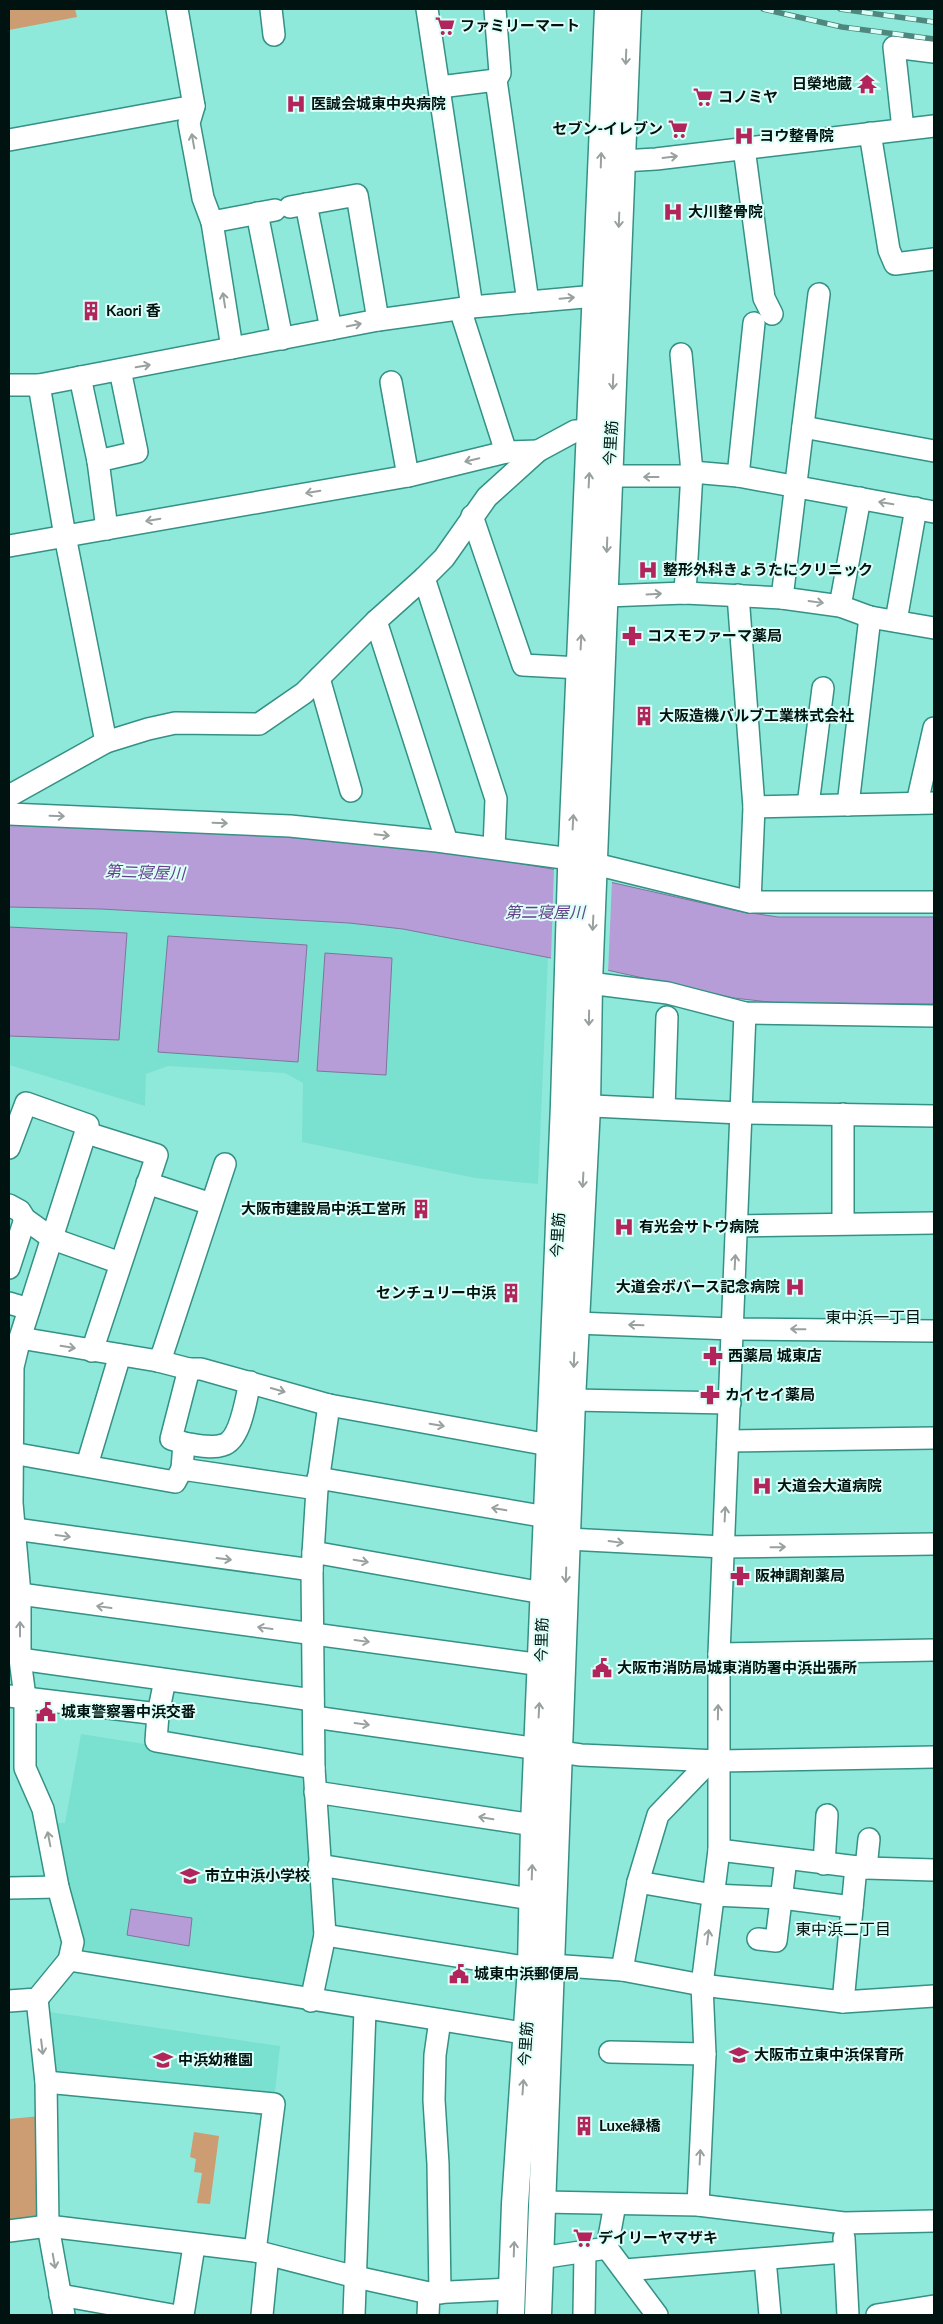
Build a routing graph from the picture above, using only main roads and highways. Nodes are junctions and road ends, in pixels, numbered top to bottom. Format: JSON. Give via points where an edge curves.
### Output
{"nodes":[{"id":1,"x":608,"y":9,"type":"edge"},
{"id":2,"x":628,"y":9,"type":"edge"},
{"id":3,"x":601,"y":430,"type":"junction"},
{"id":4,"x":583,"y":868,"type":"junction"},
{"id":5,"x":576,"y":1106,"type":"junction"},
{"id":6,"x":548,"y":1750,"type":"junction"},
{"id":7,"x":541,"y":1967,"type":"junction"},
{"id":8,"x":538,"y":2036,"type":"junction"},
{"id":9,"x":511,"y":2315,"type":"edge"},
{"id":10,"x":538,"y":2315,"type":"edge"}],
"edges":[{"from":3,"to":1,"type":"main road","name":"今里筋","one_way":true,"via":[[596,296]]},
{"from":2,"to":3,"type":"main road","name":"今里筋","one_way":true,"via":[[622,161]]},
{"from":4,"to":3,"type":"main road","name":"今里筋","one_way":true,"via":[[580,668]]},
{"from":3,"to":4,"type":"main road","name":"今里筋","one_way":true,"via":[[609,476],[606,596]]},
{"from":4,"to":5,"type":"main road","name":"今里筋"},
{"from":5,"to":6,"type":"main road","name":"今里筋","one_way":true,"via":[[576,1323],[568,1539]]},
{"from":6,"to":5,"type":"main road","name":"今里筋","one_way":true,"via":[[542,1665],[549,1445]]},
{"from":6,"to":7,"type":"main road","name":"今里筋"},
{"from":7,"to":6,"type":"main road","name":"今里筋","one_way":true,"via":[[531,1899],[534,1825]]},
{"from":7,"to":8,"type":"main road","name":"今里筋"},
{"from":9,"to":8,"type":"main road","name":"今里筋","one_way":true,"via":[[511,2289]]},
{"from":8,"to":10,"type":"main road","name":"今里筋","via":[[543,2202]]}]}
